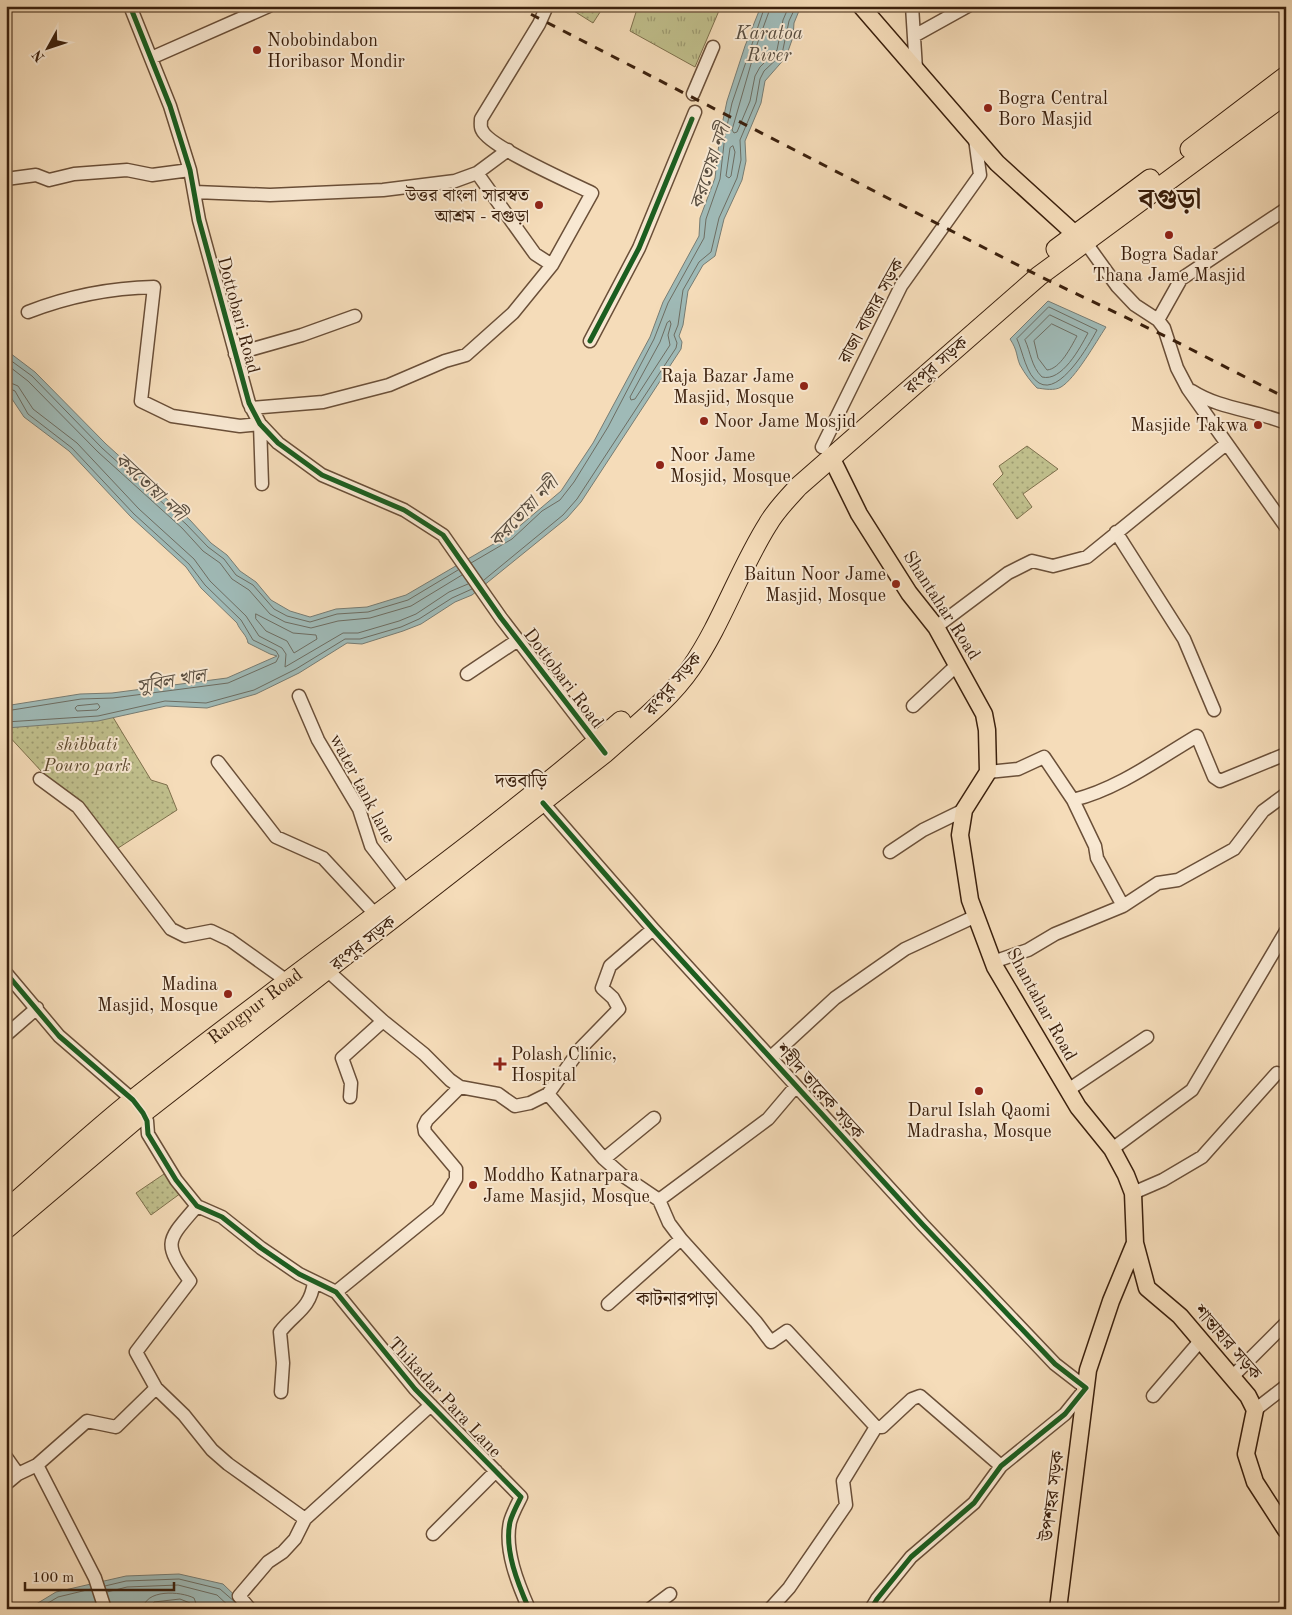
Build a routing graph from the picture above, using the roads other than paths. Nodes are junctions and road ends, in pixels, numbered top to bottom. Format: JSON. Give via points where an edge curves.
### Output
{"nodes":[{"id":1,"x":130,"y":6,"type":"edge"},
{"id":2,"x":269,"y":6,"type":"edge"},
{"id":3,"x":547,"y":6,"type":"edge"},
{"id":4,"x":861,"y":6,"type":"edge"},
{"id":5,"x":912,"y":6,"type":"edge"},
{"id":6,"x":968,"y":6,"type":"edge"},
{"id":7,"x":914,"y":36,"type":"junction"},
{"id":8,"x":712,"y":47,"type":"dead end"},
{"id":9,"x":151,"y":58,"type":"junction"},
{"id":10,"x":916,"y":69,"type":"junction"},
{"id":11,"x":1286,"y":76,"type":"edge"},
{"id":12,"x":693,"y":94,"type":"dead end"},
{"id":13,"x":1286,"y":94,"type":"edge"},
{"id":14,"x":695,"y":112,"type":"dead end"},
{"id":15,"x":975,"y":139,"type":"junction"},
{"id":16,"x":508,"y":150,"type":"junction"},
{"id":17,"x":190,"y":170,"type":"junction"},
{"id":18,"x":1004,"y":170,"type":"junction"},
{"id":19,"x":477,"y":173,"type":"junction"},
{"id":20,"x":980,"y":175,"type":"junction"},
{"id":21,"x":6,"y":179,"type":"edge"},
{"id":22,"x":195,"y":192,"type":"junction"},
{"id":23,"x":1286,"y":209,"type":"edge"},
{"id":24,"x":1081,"y":238,"type":"junction"},
{"id":25,"x":552,"y":265,"type":"junction"},
{"id":26,"x":28,"y":312,"type":"dead end"},
{"id":27,"x":355,"y":316,"type":"dead end"},
{"id":28,"x":1158,"y":320,"type":"junction"},
{"id":29,"x":590,"y":341,"type":"dead end"},
{"id":30,"x":235,"y":354,"type":"junction"},
{"id":31,"x":1188,"y":389,"type":"junction"},
{"id":32,"x":252,"y":408,"type":"junction"},
{"id":33,"x":1286,"y":423,"type":"edge"},
{"id":34,"x":260,"y":424,"type":"junction"},
{"id":35,"x":1226,"y":444,"type":"junction"},
{"id":36,"x":826,"y":452,"type":"junction"},
{"id":37,"x":262,"y":484,"type":"dead end"},
{"id":38,"x":1286,"y":527,"type":"edge"},
{"id":39,"x":1116,"y":532,"type":"junction"},
{"id":40,"x":936,"y":627,"type":"junction"},
{"id":41,"x":518,"y":640,"type":"junction"},
{"id":42,"x":958,"y":664,"type":"junction"},
{"id":43,"x":467,"y":674,"type":"dead end"},
{"id":44,"x":299,"y":696,"type":"dead end"},
{"id":45,"x":913,"y":706,"type":"dead end"},
{"id":46,"x":1214,"y":710,"type":"dead end"},
{"id":47,"x":600,"y":748,"type":"junction"},
{"id":48,"x":1286,"y":754,"type":"edge"},
{"id":49,"x":218,"y":762,"type":"dead end"},
{"id":50,"x":988,"y":772,"type":"junction"},
{"id":51,"x":40,"y":779,"type":"dead end"},
{"id":52,"x":1286,"y":794,"type":"edge"},
{"id":53,"x":539,"y":798,"type":"junction"},
{"id":54,"x":1073,"y":800,"type":"junction"},
{"id":55,"x":964,"y":810,"type":"junction"},
{"id":56,"x":890,"y":852,"type":"dead end"},
{"id":57,"x":406,"y":891,"type":"junction"},
{"id":58,"x":1123,"y":906,"type":"junction"},
{"id":59,"x":376,"y":916,"type":"junction"},
{"id":60,"x":976,"y":916,"type":"junction"},
{"id":61,"x":653,"y":929,"type":"junction"},
{"id":62,"x":1286,"y":931,"type":"edge"},
{"id":63,"x":1281,"y":953,"type":"edge"},
{"id":64,"x":993,"y":962,"type":"junction"},
{"id":65,"x":328,"y":971,"type":"junction"},
{"id":66,"x":6,"y":973,"type":"edge"},
{"id":67,"x":287,"y":981,"type":"junction"},
{"id":68,"x":37,"y":1008,"type":"junction"},
{"id":69,"x":382,"y":1021,"type":"junction"},
{"id":70,"x":6,"y":1035,"type":"edge"},
{"id":71,"x":1147,"y":1037,"type":"dead end"},
{"id":72,"x":771,"y":1056,"type":"junction"},
{"id":73,"x":1277,"y":1073,"type":"dead end"},
{"id":74,"x":460,"y":1086,"type":"junction"},
{"id":75,"x":796,"y":1086,"type":"junction"},
{"id":76,"x":1068,"y":1090,"type":"junction"},
{"id":77,"x":548,"y":1094,"type":"junction"},
{"id":78,"x":350,"y":1097,"type":"dead end"},
{"id":79,"x":138,"y":1107,"type":"junction"},
{"id":80,"x":654,"y":1118,"type":"dead end"},
{"id":81,"x":1112,"y":1149,"type":"junction"},
{"id":82,"x":604,"y":1159,"type":"junction"},
{"id":83,"x":1133,"y":1193,"type":"junction"},
{"id":84,"x":658,"y":1200,"type":"junction"},
{"id":85,"x":197,"y":1206,"type":"junction"},
{"id":86,"x":6,"y":1210,"type":"edge"},
{"id":87,"x":6,"y":1229,"type":"edge"},
{"id":88,"x":681,"y":1239,"type":"junction"},
{"id":89,"x":1135,"y":1243,"type":"junction"},
{"id":90,"x":314,"y":1282,"type":"junction"},
{"id":91,"x":1118,"y":1285,"type":"junction"},
{"id":92,"x":1148,"y":1288,"type":"junction"},
{"id":93,"x":336,"y":1292,"type":"junction"},
{"id":94,"x":608,"y":1304,"type":"dead end"},
{"id":95,"x":1286,"y":1323,"type":"edge"},
{"id":96,"x":1201,"y":1340,"type":"junction"},
{"id":97,"x":1233,"y":1376,"type":"junction"},
{"id":98,"x":1286,"y":1386,"type":"edge"},
{"id":99,"x":156,"y":1388,"type":"junction"},
{"id":100,"x":1086,"y":1388,"type":"junction"},
{"id":101,"x":281,"y":1392,"type":"dead end"},
{"id":102,"x":1153,"y":1396,"type":"dead end"},
{"id":103,"x":431,"y":1405,"type":"junction"},
{"id":104,"x":1255,"y":1410,"type":"junction"},
{"id":105,"x":876,"y":1427,"type":"junction"},
{"id":106,"x":6,"y":1457,"type":"edge"},
{"id":107,"x":38,"y":1465,"type":"junction"},
{"id":108,"x":1001,"y":1466,"type":"junction"},
{"id":109,"x":496,"y":1471,"type":"junction"},
{"id":110,"x":18,"y":1474,"type":"junction"},
{"id":111,"x":6,"y":1484,"type":"edge"},
{"id":112,"x":305,"y":1519,"type":"junction"},
{"id":113,"x":1286,"y":1530,"type":"edge"},
{"id":114,"x":432,"y":1534,"type":"dead end"},
{"id":115,"x":670,"y":1594,"type":"dead end"},
{"id":116,"x":874,"y":1604,"type":"edge"},
{"id":117,"x":105,"y":1609,"type":"edge"},
{"id":118,"x":250,"y":1609,"type":"edge"},
{"id":119,"x":529,"y":1609,"type":"edge"},
{"id":120,"x":650,"y":1609,"type":"edge"},
{"id":121,"x":770,"y":1609,"type":"edge"},
{"id":122,"x":886,"y":1609,"type":"edge"},
{"id":123,"x":1058,"y":1609,"type":"edge"}],
"edges":[{"from":1,"to":9,"type":"street","name":"Dottobari Road"},
{"from":2,"to":9,"type":"street"},
{"from":3,"to":16,"type":"street","via":[[481,119],[480,129],[485,135]]},
{"from":4,"to":10,"type":"main road"},
{"from":5,"to":7,"type":"street"},
{"from":6,"to":7,"type":"street"},
{"from":7,"to":10,"type":"street"},
{"from":8,"to":12,"type":"street"},
{"from":9,"to":17,"type":"street","name":"Dottobari Road"},
{"from":10,"to":15,"type":"main road"},
{"from":11,"to":24,"type":"highway","name":"রংপুর সড়ক"},
{"from":13,"to":24,"type":"highway","name":"রংপুর সড়ক"},
{"from":14,"to":29,"type":"street","via":[[639,248]]},
{"from":15,"to":18,"type":"main road"},
{"from":15,"to":20,"type":"street"},
{"from":16,"to":19,"type":"street"},
{"from":16,"to":25,"type":"street","via":[[592,193]]},
{"from":17,"to":21,"type":"street","via":[[152,176],[128,170],[74,174],[50,180],[36,175]]},
{"from":17,"to":22,"type":"street","name":"Dottobari Road"},
{"from":18,"to":20,"type":"street"},
{"from":18,"to":24,"type":"main road"},
{"from":19,"to":22,"type":"street","via":[[456,181],[383,190],[270,194]]},
{"from":19,"to":25,"type":"street","via":[[535,254]]},
{"from":20,"to":36,"type":"street","name":"রাজা বাজার সড়ক","via":[[901,286]]},
{"from":22,"to":30,"type":"street","name":"Dottobari Road","via":[[199,220]]},
{"from":23,"to":28,"type":"street","via":[[1181,279]]},
{"from":24,"to":28,"type":"street","via":[[1135,305]]},
{"from":24,"to":36,"type":"highway","name":"রংপুর সড়ক"},
{"from":25,"to":32,"type":"street","via":[[512,313],[466,355],[389,385],[323,402]]},
{"from":26,"to":34,"type":"street","via":[[55,302],[120,288],[154,287],[141,401],[172,416],[240,426]]},
{"from":27,"to":30,"type":"street"},
{"from":28,"to":31,"type":"street"},
{"from":30,"to":32,"type":"street","name":"Dottobari Road"},
{"from":31,"to":33,"type":"street","via":[[1222,405]]},
{"from":31,"to":35,"type":"street"},
{"from":32,"to":34,"type":"street","name":"Dottobari Road"},
{"from":34,"to":37,"type":"street"},
{"from":34,"to":41,"type":"street","name":"Dottobari Road","via":[[278,444],[322,475],[404,510],[443,535]]},
{"from":35,"to":38,"type":"street"},
{"from":35,"to":39,"type":"street"},
{"from":36,"to":40,"type":"main road","name":"Shantahar Road","via":[[864,522],[909,593]]},
{"from":36,"to":47,"type":"highway","name":"রংপুর সড়ক","via":[[769,522],[718,625],[690,670],[663,700]]},
{"from":39,"to":40,"type":"street","via":[[1087,557],[1053,566],[1032,561],[1008,573]]},
{"from":39,"to":46,"type":"street","via":[[1184,638]]},
{"from":40,"to":42,"type":"main road","name":"Shantahar Road"},
{"from":41,"to":43,"type":"street"},
{"from":41,"to":47,"type":"street","name":"Dottobari Road"},
{"from":42,"to":45,"type":"street"},
{"from":42,"to":50,"type":"main road","name":"Shantahar Road","via":[[984,714]]},
{"from":44,"to":57,"type":"street","name":"water tank lane","via":[[318,740],[359,809],[371,846]]},
{"from":47,"to":53,"type":"highway","name":"রংপুর সড়ক"},
{"from":48,"to":54,"type":"street","via":[[1220,781],[1214,777],[1197,736],[1116,784],[1092,796]]},
{"from":49,"to":59,"type":"street","via":[[276,837],[323,858]]},
{"from":50,"to":54,"type":"street","via":[[1018,769],[1044,757]]},
{"from":50,"to":55,"type":"main road","name":"Shantahar Road"},
{"from":51,"to":67,"type":"street","via":[[78,808],[171,929],[184,936],[211,931],[218,934]]},
{"from":52,"to":58,"type":"street","via":[[1263,811],[1234,849],[1178,880],[1158,883]]},
{"from":53,"to":57,"type":"highway","name":"Rangpur Road"},
{"from":53,"to":61,"type":"street","name":"শহীদ তারেক সড়ক"},
{"from":53,"to":65,"type":"highway","name":"রংপুর সড়ক"},
{"from":54,"to":58,"type":"street","via":[[1095,846],[1097,858]]},
{"from":55,"to":56,"type":"street","via":[[923,830]]},
{"from":55,"to":60,"type":"main road","name":"Shantahar Road","via":[[960,834],[970,900]]},
{"from":57,"to":59,"type":"highway","name":"Rangpur Road"},
{"from":58,"to":64,"type":"street","via":[[1056,934],[1028,950]]},
{"from":59,"to":67,"type":"highway","name":"Rangpur Road"},
{"from":60,"to":64,"type":"main road","name":"Shantahar Road"},
{"from":60,"to":72,"type":"street","via":[[905,949],[835,998]]},
{"from":61,"to":72,"type":"street","name":"শহীদ তারেক সড়ক"},
{"from":61,"to":77,"type":"street","via":[[610,966],[602,988],[619,1009],[581,1048]]},
{"from":62,"to":63,"type":"street"},
{"from":63,"to":81,"type":"street","via":[[1192,1090]]},
{"from":64,"to":76,"type":"main road","name":"Shantahar Road"},
{"from":65,"to":69,"type":"street"},
{"from":65,"to":79,"type":"highway","name":"রংপুর সড়ক"},
{"from":66,"to":68,"type":"street"},
{"from":67,"to":79,"type":"highway","name":"Rangpur Road"},
{"from":68,"to":70,"type":"street"},
{"from":68,"to":79,"type":"street","via":[[59,1036]]},
{"from":69,"to":74,"type":"street"},
{"from":69,"to":78,"type":"street","via":[[342,1058],[351,1083]]},
{"from":71,"to":76,"type":"street"},
{"from":72,"to":75,"type":"street","name":"শহীদ তারেক সড়ক"},
{"from":73,"to":83,"type":"street","via":[[1202,1157]]},
{"from":74,"to":77,"type":"street","via":[[498,1094],[515,1106]]},
{"from":74,"to":93,"type":"street","via":[[424,1126],[425,1132],[456,1169],[456,1179],[438,1209]]},
{"from":75,"to":84,"type":"street","via":[[768,1120]]},
{"from":75,"to":100,"type":"street","name":"শহীদ তারেক সড়ক","via":[[923,1226],[1055,1364]]},
{"from":76,"to":81,"type":"main road","name":"Shantahar Road"},
{"from":77,"to":82,"type":"street"},
{"from":79,"to":85,"type":"street","name":"Thikadar Para Lane","via":[[147,1121],[148,1134],[176,1180]]},
{"from":79,"to":86,"type":"highway","name":"Rangpur Road"},
{"from":79,"to":87,"type":"highway","name":"রংপুর সড়ক"},
{"from":80,"to":82,"type":"street"},
{"from":81,"to":83,"type":"main road","name":"Shantahar Road"},
{"from":82,"to":84,"type":"street"},
{"from":83,"to":89,"type":"main road","name":"Shantahar Road"},
{"from":84,"to":88,"type":"street","via":[[668,1223]]},
{"from":85,"to":90,"type":"street","name":"Thikadar Para Lane","via":[[222,1217],[261,1248]]},
{"from":85,"to":99,"type":"street","via":[[173,1234],[170,1246],[174,1259],[190,1281],[136,1352]]},
{"from":88,"to":94,"type":"street"},
{"from":88,"to":105,"type":"street","via":[[771,1342],[787,1331]]},
{"from":89,"to":91,"type":"main road","name":"উপশহর সড়ক"},
{"from":89,"to":92,"type":"main road"},
{"from":90,"to":93,"type":"street","name":"Thikadar Para Lane"},
{"from":90,"to":101,"type":"street","via":[[307,1306],[280,1332]]},
{"from":91,"to":92,"type":"main road","via":[[1130,1278]]},
{"from":91,"to":100,"type":"main road","name":"উপশহর সড়ক","via":[[1088,1370]]},
{"from":92,"to":96,"type":"main road","name":"শান্তাহার সড়ক"},
{"from":93,"to":103,"type":"street","name":"Thikadar Para Lane","via":[[415,1390]]},
{"from":95,"to":97,"type":"street"},
{"from":96,"to":97,"type":"main road","name":"শান্তাহার সড়ক"},
{"from":96,"to":102,"type":"street"},
{"from":97,"to":104,"type":"main road","name":"শান্তাহার সড়ক"},
{"from":98,"to":104,"type":"street"},
{"from":99,"to":107,"type":"street","via":[[116,1427],[87,1421]]},
{"from":99,"to":112,"type":"street","via":[[184,1415],[217,1455]]},
{"from":100,"to":108,"type":"street","via":[[1065,1414]]},
{"from":100,"to":123,"type":"main road","name":"উপশহর সড়ক"},
{"from":103,"to":109,"type":"street","name":"Thikadar Para Lane"},
{"from":103,"to":112,"type":"street"},
{"from":104,"to":113,"type":"main road","via":[[1246,1454],[1255,1482]]},
{"from":105,"to":108,"type":"street","via":[[882,1427],[912,1399],[920,1396]]},
{"from":105,"to":121,"type":"street","via":[[843,1481],[846,1505],[789,1588]]},
{"from":106,"to":110,"type":"street"},
{"from":107,"to":110,"type":"street"},
{"from":107,"to":117,"type":"street","via":[[95,1578]]},
{"from":108,"to":116,"type":"street","via":[[974,1503],[911,1558]]},
{"from":109,"to":114,"type":"street"},
{"from":109,"to":119,"type":"street","name":"Thikadar Para Lane","via":[[521,1497],[510,1523],[509,1539],[514,1571]]},
{"from":110,"to":111,"type":"street"},
{"from":112,"to":118,"type":"street","via":[[295,1540],[268,1562],[239,1596]]},
{"from":115,"to":120,"type":"street"},
{"from":116,"to":122,"type":"street"}]}
